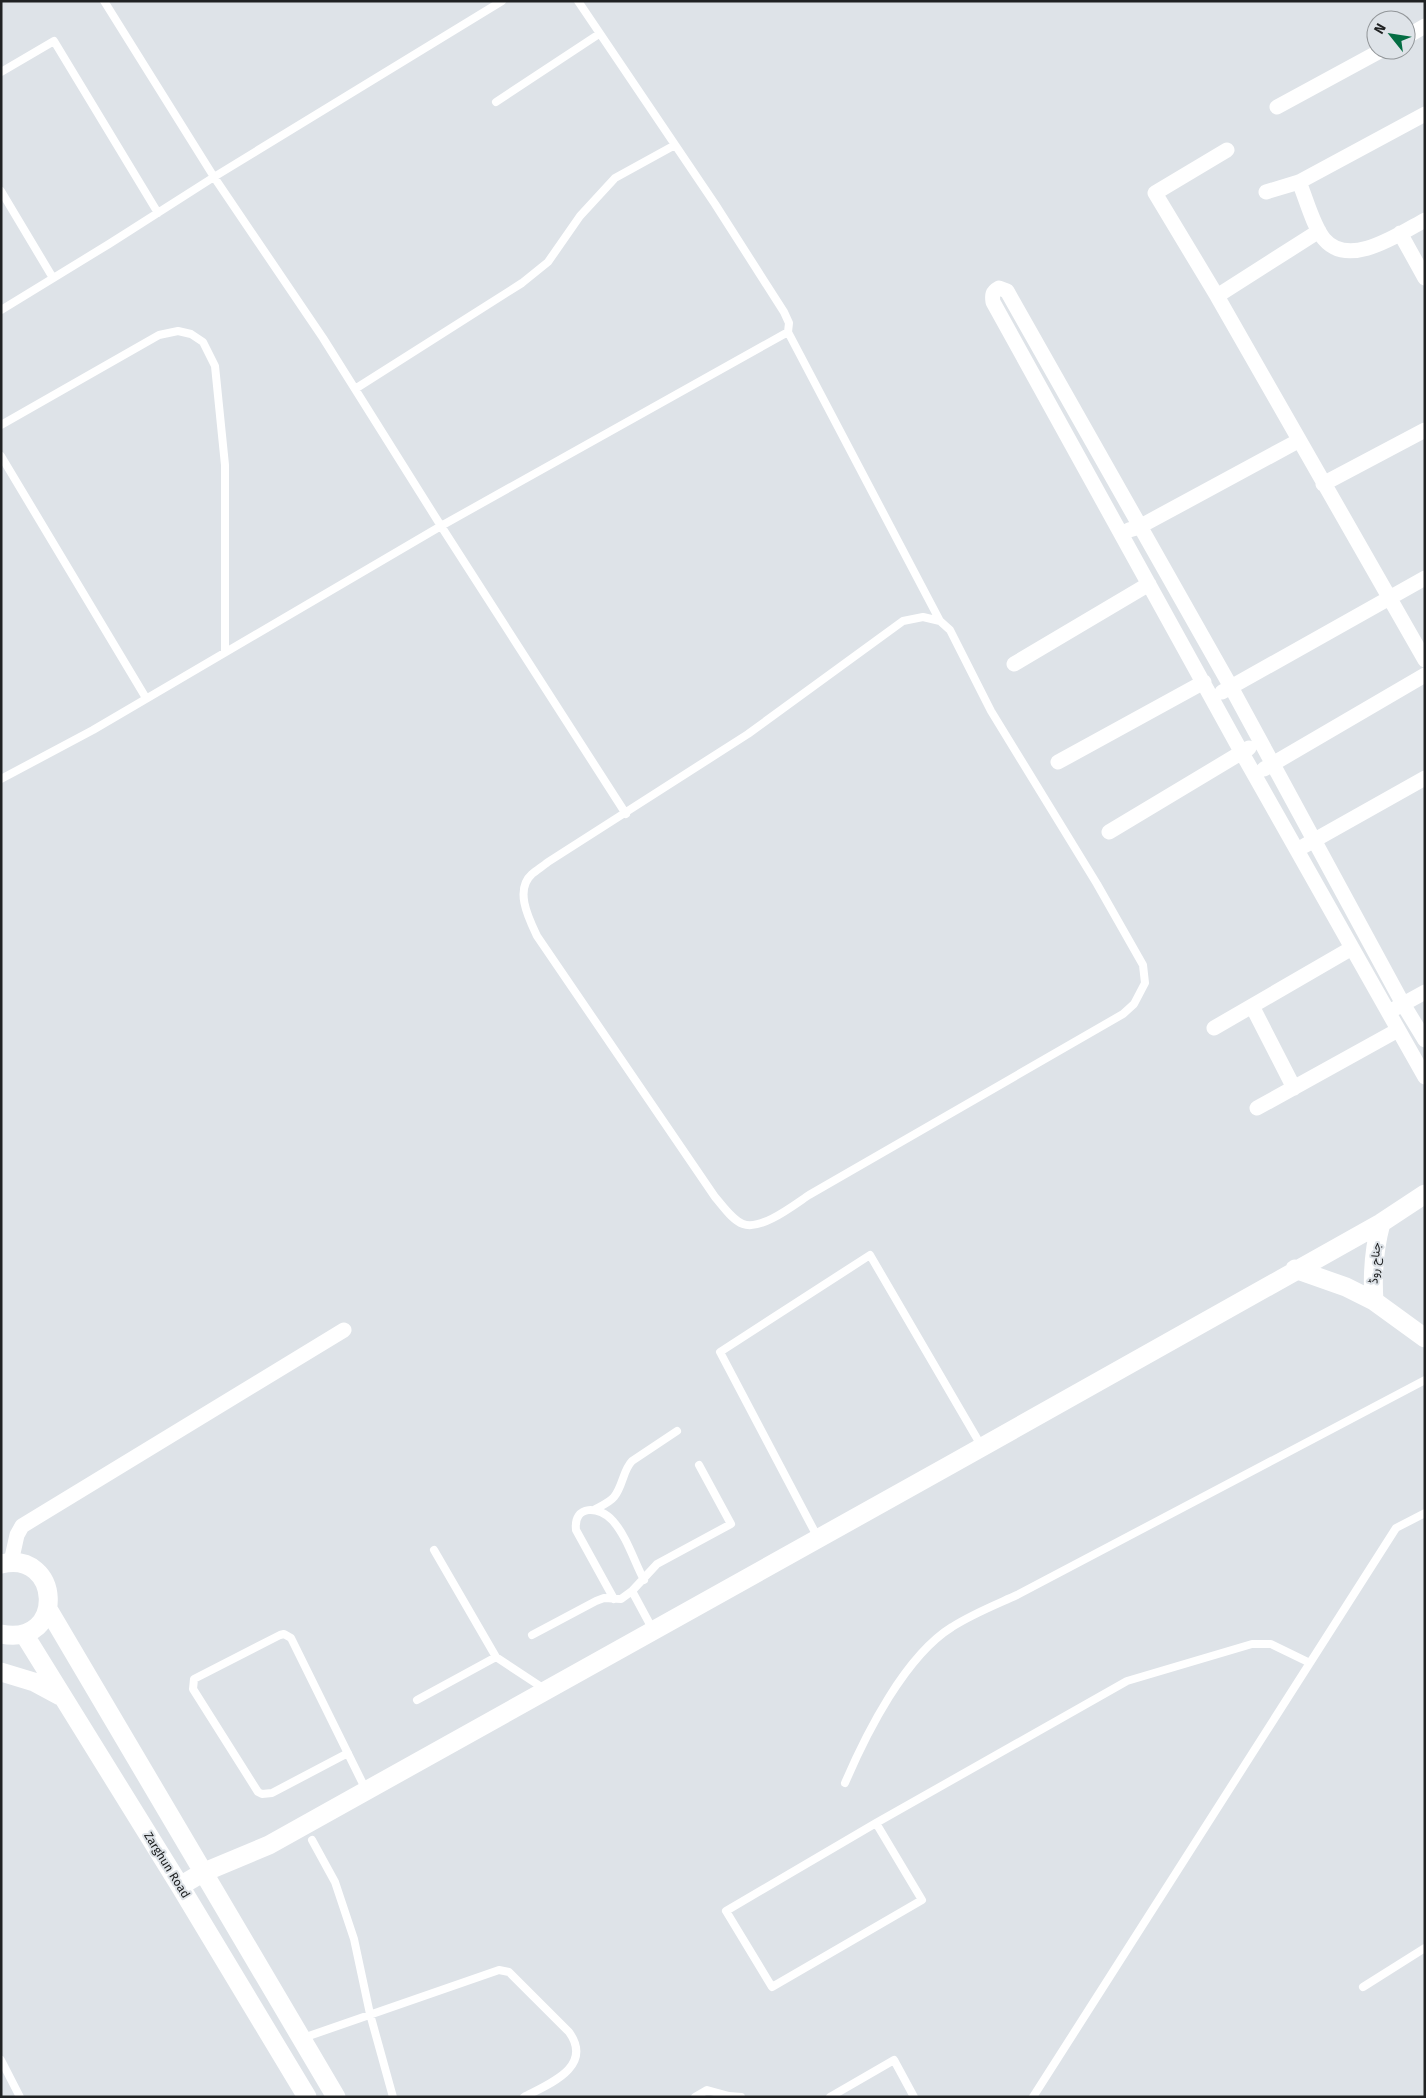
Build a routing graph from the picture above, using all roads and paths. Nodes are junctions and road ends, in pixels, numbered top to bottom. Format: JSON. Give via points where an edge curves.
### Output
{"nodes":[{"id":1,"x":104,"y":1,"type":"edge"},
{"id":2,"x":502,"y":1,"type":"edge"},
{"id":3,"x":578,"y":1,"type":"edge"},
{"id":4,"x":600,"y":34,"type":"junction"},
{"id":5,"x":1366,"y":59,"type":"edge"},
{"id":6,"x":1,"y":72,"type":"edge"},
{"id":7,"x":496,"y":102,"type":"dead end"},
{"id":8,"x":1277,"y":107,"type":"dead end"},
{"id":9,"x":1425,"y":114,"type":"edge"},
{"id":10,"x":675,"y":145,"type":"junction"},
{"id":11,"x":1227,"y":150,"type":"dead end"},
{"id":12,"x":214,"y":177,"type":"junction"},
{"id":13,"x":1300,"y":182,"type":"junction"},
{"id":14,"x":1,"y":192,"type":"edge"},
{"id":15,"x":1266,"y":192,"type":"dead end"},
{"id":16,"x":158,"y":213,"type":"junction"},
{"id":17,"x":1425,"y":220,"type":"edge"},
{"id":18,"x":1319,"y":231,"type":"junction"},
{"id":19,"x":1400,"y":234,"type":"junction"},
{"id":20,"x":53,"y":278,"type":"junction"},
{"id":21,"x":1425,"y":278,"type":"edge"},
{"id":22,"x":1217,"y":296,"type":"junction"},
{"id":23,"x":1,"y":310,"type":"edge"},
{"id":24,"x":788,"y":332,"type":"junction"},
{"id":25,"x":355,"y":389,"type":"junction"},
{"id":26,"x":1,"y":425,"type":"edge"},
{"id":27,"x":1425,"y":430,"type":"edge"},
{"id":28,"x":1298,"y":442,"type":"junction"},
{"id":29,"x":1,"y":456,"type":"edge"},
{"id":30,"x":1323,"y":484,"type":"junction"},
{"id":31,"x":440,"y":526,"type":"junction"},
{"id":32,"x":1139,"y":527,"type":"junction"},
{"id":33,"x":1121,"y":532,"type":"junction"},
{"id":34,"x":1425,"y":578,"type":"edge"},
{"id":35,"x":1149,"y":584,"type":"junction"},
{"id":36,"x":1389,"y":599,"type":"junction"},
{"id":37,"x":940,"y":621,"type":"junction"},
{"id":38,"x":226,"y":652,"type":"junction"},
{"id":39,"x":1425,"y":660,"type":"edge"},
{"id":40,"x":1014,"y":664,"type":"dead end"},
{"id":41,"x":1425,"y":675,"type":"edge"},
{"id":42,"x":1204,"y":682,"type":"junction"},
{"id":43,"x":1231,"y":687,"type":"junction"},
{"id":44,"x":146,"y":698,"type":"junction"},
{"id":45,"x":1212,"y":698,"type":"junction"},
{"id":46,"x":1260,"y":742,"type":"junction"},
{"id":47,"x":1242,"y":753,"type":"junction"},
{"id":48,"x":1058,"y":762,"type":"dead end"},
{"id":49,"x":1272,"y":764,"type":"junction"},
{"id":50,"x":1254,"y":774,"type":"junction"},
{"id":51,"x":1425,"y":778,"type":"edge"},
{"id":52,"x":1,"y":779,"type":"edge"},
{"id":53,"x":626,"y":814,"type":"junction"},
{"id":54,"x":1109,"y":832,"type":"dead end"},
{"id":55,"x":1314,"y":841,"type":"junction"},
{"id":56,"x":1297,"y":850,"type":"junction"},
{"id":57,"x":1352,"y":948,"type":"junction"},
{"id":58,"x":1425,"y":992,"type":"edge"},
{"id":59,"x":1403,"y":1004,"type":"junction"},
{"id":60,"x":1252,"y":1006,"type":"junction"},
{"id":61,"x":1389,"y":1014,"type":"junction"},
{"id":62,"x":1214,"y":1028,"type":"dead end"},
{"id":63,"x":1398,"y":1030,"type":"junction"},
{"id":64,"x":1425,"y":1040,"type":"edge"},
{"id":65,"x":1425,"y":1077,"type":"edge"},
{"id":66,"x":1294,"y":1088,"type":"junction"},
{"id":67,"x":1257,"y":1108,"type":"dead end"},
{"id":68,"x":1425,"y":1194,"type":"edge"},
{"id":69,"x":1381,"y":1223,"type":"junction"},
{"id":70,"x":1295,"y":1269,"type":"junction"},
{"id":71,"x":1374,"y":1301,"type":"junction"},
{"id":72,"x":344,"y":1330,"type":"dead end"},
{"id":73,"x":1425,"y":1338,"type":"edge"},
{"id":74,"x":1425,"y":1380,"type":"edge"},
{"id":75,"x":677,"y":1431,"type":"dead end"},
{"id":76,"x":982,"y":1447,"type":"junction"},
{"id":77,"x":699,"y":1464,"type":"dead end"},
{"id":78,"x":594,"y":1510,"type":"junction"},
{"id":79,"x":1425,"y":1512,"type":"edge"},
{"id":80,"x":818,"y":1539,"type":"junction"},
{"id":81,"x":434,"y":1550,"type":"dead end"},
{"id":82,"x":6,"y":1563,"type":"edge"},
{"id":83,"x":644,"y":1580,"type":"junction"},
{"id":84,"x":632,"y":1591,"type":"junction"},
{"id":85,"x":614,"y":1599,"type":"junction"},
{"id":86,"x":48,"y":1609,"type":"junction"},
{"id":87,"x":653,"y":1630,"type":"junction"},
{"id":88,"x":1,"y":1634,"type":"edge"},
{"id":89,"x":24,"y":1634,"type":"junction"},
{"id":90,"x":532,"y":1635,"type":"dead end"},
{"id":91,"x":496,"y":1657,"type":"junction"},
{"id":92,"x":1310,"y":1663,"type":"junction"},
{"id":93,"x":1,"y":1672,"type":"edge"},
{"id":94,"x":546,"y":1690,"type":"junction"},
{"id":95,"x":61,"y":1696,"type":"junction"},
{"id":96,"x":417,"y":1700,"type":"dead end"},
{"id":97,"x":348,"y":1753,"type":"junction"},
{"id":98,"x":845,"y":1783,"type":"dead end"},
{"id":99,"x":366,"y":1790,"type":"junction"},
{"id":100,"x":876,"y":1823,"type":"junction"},
{"id":101,"x":312,"y":1840,"type":"dead end"},
{"id":102,"x":202,"y":1873,"type":"junction"},
{"id":103,"x":180,"y":1886,"type":"junction"},
{"id":104,"x":1425,"y":1948,"type":"edge"},
{"id":105,"x":1363,"y":1987,"type":"dead end"},
{"id":106,"x":370,"y":2014,"type":"junction"},
{"id":107,"x":301,"y":2039,"type":"junction"},
{"id":108,"x":1,"y":2060,"type":"edge"},
{"id":109,"x":20,"y":2097,"type":"edge"},
{"id":110,"x":307,"y":2097,"type":"edge"},
{"id":111,"x":336,"y":2097,"type":"edge"},
{"id":112,"x":393,"y":2097,"type":"edge"},
{"id":113,"x":524,"y":2097,"type":"edge"},
{"id":114,"x":695,"y":2097,"type":"edge"},
{"id":115,"x":741,"y":2097,"type":"edge"},
{"id":116,"x":830,"y":2097,"type":"edge"},
{"id":117,"x":914,"y":2097,"type":"edge"},
{"id":118,"x":1033,"y":2097,"type":"edge"}],
"edges":[{"from":1,"to":12,"type":"lane"},
{"from":2,"to":12,"type":"lane"},
{"from":3,"to":4,"type":"lane"},
{"from":4,"to":7,"type":"lane"},
{"from":4,"to":10,"type":"lane"},
{"from":5,"to":8,"type":"street"},
{"from":6,"to":16,"type":"lane","via":[[54,41]]},
{"from":9,"to":13,"type":"street"},
{"from":10,"to":24,"type":"lane","via":[[784,312],[789,323]]},
{"from":10,"to":25,"type":"lane","via":[[615,178],[580,216],[548,262],[522,283]]},
{"from":11,"to":22,"type":"street","via":[[1155,193]]},
{"from":12,"to":16,"type":"lane"},
{"from":12,"to":25,"type":"lane"},
{"from":13,"to":15,"type":"street"},
{"from":13,"to":18,"type":"street"},
{"from":14,"to":20,"type":"lane"},
{"from":16,"to":20,"type":"lane"},
{"from":17,"to":19,"type":"street"},
{"from":18,"to":19,"type":"street","via":[[1324,240],[1346,252],[1358,252]]},
{"from":18,"to":22,"type":"street"},
{"from":19,"to":21,"type":"street"},
{"from":20,"to":23,"type":"lane"},
{"from":22,"to":28,"type":"street"},
{"from":24,"to":31,"type":"lane"},
{"from":24,"to":37,"type":"lane"},
{"from":25,"to":31,"type":"lane"},
{"from":26,"to":38,"type":"lane","via":[[159,335],[178,331],[203,342],[215,366],[225,465]]},
{"from":27,"to":30,"type":"street"},
{"from":28,"to":30,"type":"street"},
{"from":28,"to":32,"type":"street"},
{"from":29,"to":44,"type":"lane"},
{"from":30,"to":36,"type":"street"},
{"from":31,"to":38,"type":"lane"},
{"from":31,"to":53,"type":"lane"},
{"from":32,"to":33,"type":"street"},
{"from":32,"to":33,"type":"street","via":[[1007,291],[995,290],[993,302]]},
{"from":32,"to":43,"type":"street"},
{"from":33,"to":35,"type":"street"},
{"from":34,"to":36,"type":"street"},
{"from":35,"to":40,"type":"street"},
{"from":35,"to":42,"type":"street"},
{"from":36,"to":39,"type":"street"},
{"from":36,"to":43,"type":"street"},
{"from":37,"to":53,"type":"lane","via":[[923,617],[903,621],[748,734]]},
{"from":37,"to":53,"type":"lane","via":[[950,630],[991,711],[1143,965],[1145,982],[1134,1004],[1123,1014],[825,1185],[772,1219],[753,1226],[736,1220],[715,1197],[536,936],[525,911],[525,887],[532,874]]},
{"from":38,"to":44,"type":"lane"},
{"from":41,"to":49,"type":"street"},
{"from":42,"to":45,"type":"street"},
{"from":42,"to":48,"type":"street"},
{"from":43,"to":45,"type":"street"},
{"from":43,"to":46,"type":"street"},
{"from":44,"to":52,"type":"lane"},
{"from":45,"to":47,"type":"street"},
{"from":46,"to":47,"type":"street"},
{"from":46,"to":49,"type":"street"},
{"from":47,"to":50,"type":"street"},
{"from":47,"to":54,"type":"street"},
{"from":49,"to":50,"type":"street"},
{"from":49,"to":55,"type":"street"},
{"from":50,"to":56,"type":"street"},
{"from":51,"to":55,"type":"street"},
{"from":55,"to":56,"type":"street"},
{"from":55,"to":59,"type":"street"},
{"from":56,"to":57,"type":"street"},
{"from":57,"to":60,"type":"street"},
{"from":57,"to":61,"type":"street"},
{"from":58,"to":59,"type":"street"},
{"from":59,"to":61,"type":"street"},
{"from":59,"to":64,"type":"street"},
{"from":60,"to":62,"type":"street"},
{"from":60,"to":66,"type":"street"},
{"from":61,"to":63,"type":"street"},
{"from":63,"to":65,"type":"street"},
{"from":63,"to":66,"type":"street"},
{"from":66,"to":67,"type":"street"},
{"from":68,"to":69,"type":"street"},
{"from":69,"to":70,"type":"street"},
{"from":69,"to":71,"type":"street","name":"جناح روڈ","via":[[1374,1250]]},
{"from":70,"to":71,"type":"street","via":[[1346,1286]]},
{"from":70,"to":76,"type":"street"},
{"from":71,"to":73,"type":"street","name":"جناح روڈ"},
{"from":72,"to":82,"type":"street","via":[[22,1526]]},
{"from":74,"to":98,"type":"lane","via":[[951,1627],[924,1650],[894,1691],[862,1743]]},
{"from":75,"to":78,"type":"lane","via":[[632,1461],[614,1498]]},
{"from":76,"to":80,"type":"street"},
{"from":76,"to":80,"type":"lane","via":[[870,1255],[720,1352]]},
{"from":77,"to":83,"type":"lane","via":[[731,1524],[657,1564]]},
{"from":78,"to":83,"type":"lane","via":[[604,1512],[617,1526]]},
{"from":78,"to":85,"type":"lane","via":[[579,1515],[576,1530]]},
{"from":79,"to":92,"type":"lane","via":[[1396,1528]]},
{"from":80,"to":87,"type":"street"},
{"from":81,"to":91,"type":"lane"},
{"from":82,"to":86,"type":"street","via":[[22,1564],[40,1575],[47,1586]]},
{"from":83,"to":84,"type":"lane"},
{"from":84,"to":85,"type":"lane","via":[[621,1599]]},
{"from":84,"to":87,"type":"lane"},
{"from":85,"to":90,"type":"lane","via":[[596,1601]]},
{"from":86,"to":89,"type":"street","via":[[43,1620]]},
{"from":86,"to":102,"type":"street"},
{"from":87,"to":94,"type":"street"},
{"from":88,"to":89,"type":"street"},
{"from":89,"to":95,"type":"street","name":"Zarghun Road"},
{"from":91,"to":94,"type":"lane"},
{"from":91,"to":96,"type":"lane"},
{"from":92,"to":100,"type":"lane","via":[[1271,1644],[1252,1644],[1127,1681]]},
{"from":92,"to":118,"type":"lane"},
{"from":93,"to":95,"type":"street","via":[[34,1682]]},
{"from":94,"to":99,"type":"street"},
{"from":95,"to":103,"type":"street","name":"Zarghun Road"},
{"from":97,"to":97,"type":"lane","via":[[291,1638],[284,1634],[194,1680],[193,1690],[262,1794],[272,1793]]},
{"from":97,"to":99,"type":"lane"},
{"from":99,"to":102,"type":"street","via":[[269,1845]]},
{"from":100,"to":100,"type":"lane","via":[[922,1900],[772,1986],[726,1912]]},
{"from":101,"to":106,"type":"lane","via":[[335,1882],[354,1940]]},
{"from":102,"to":103,"type":"street"},
{"from":102,"to":107,"type":"street"},
{"from":103,"to":110,"type":"street","name":"Zarghun Road"},
{"from":104,"to":105,"type":"lane"},
{"from":106,"to":107,"type":"lane"},
{"from":106,"to":112,"type":"lane"},
{"from":106,"to":113,"type":"lane","via":[[499,1970],[509,1972],[576,2042],[576,2055],[570,2069],[562,2077]]},
{"from":107,"to":111,"type":"street"},
{"from":108,"to":109,"type":"lane"},
{"from":114,"to":115,"type":"lane","via":[[708,2090]]},
{"from":116,"to":117,"type":"lane","via":[[894,2060]]}]}
